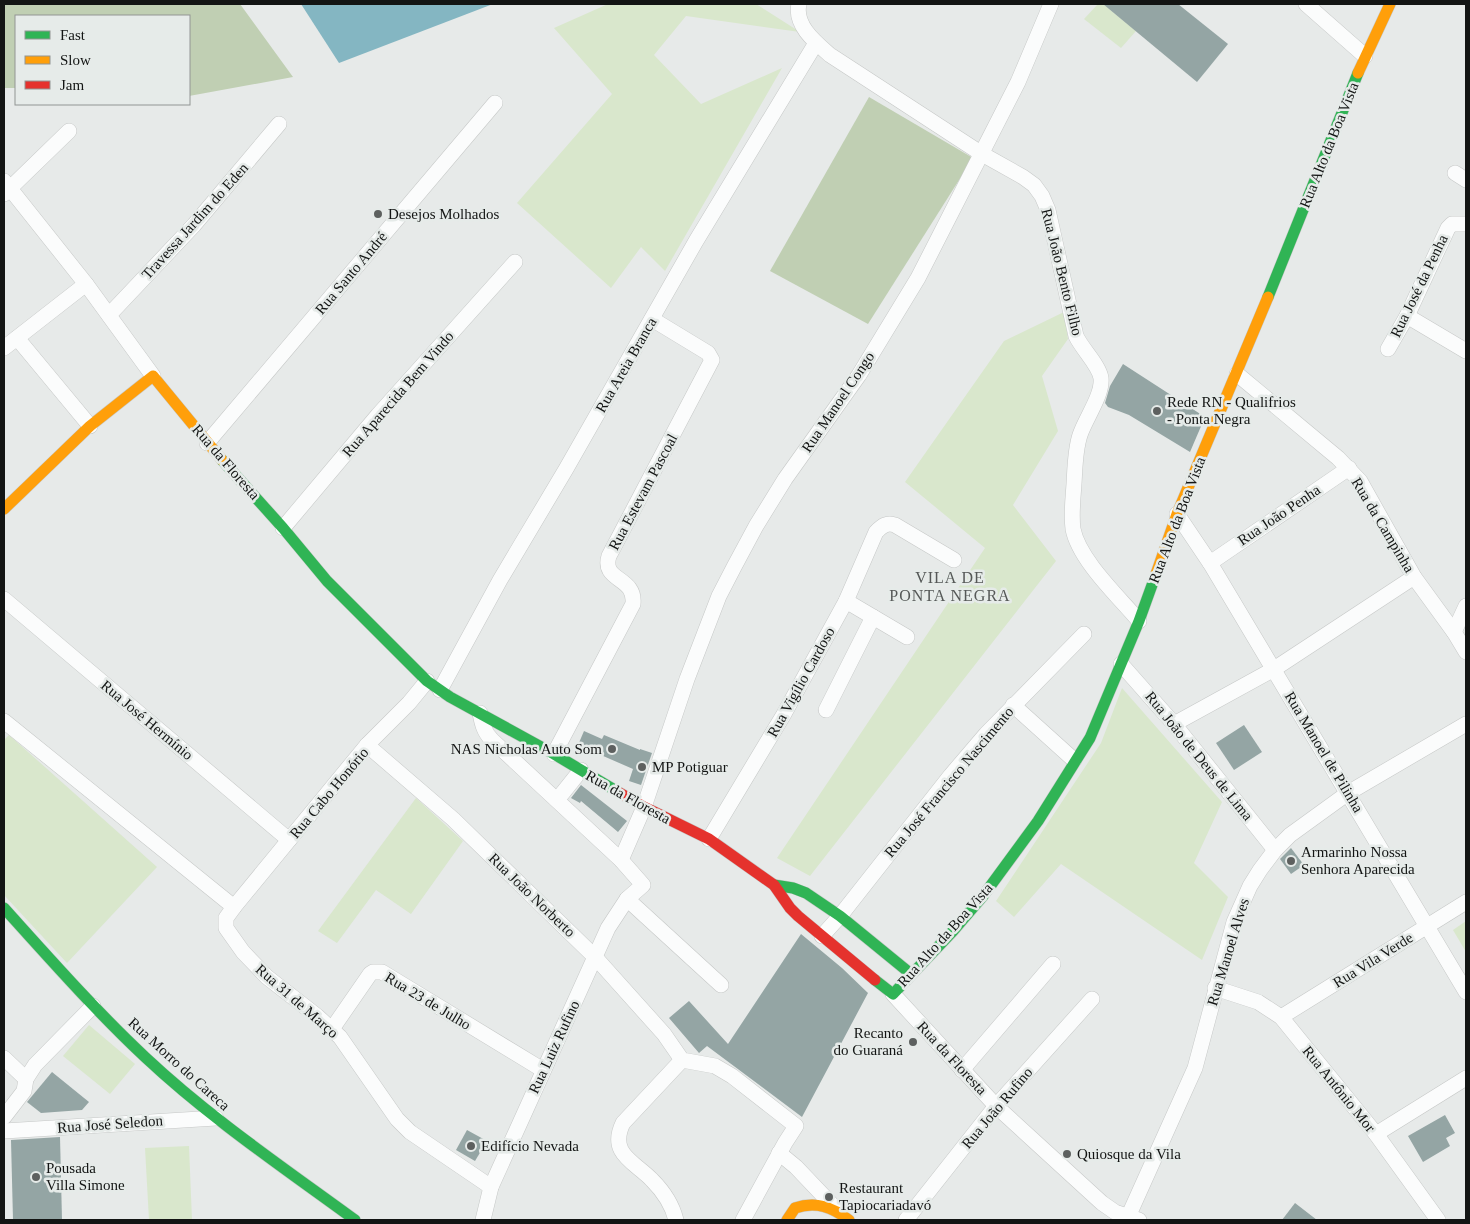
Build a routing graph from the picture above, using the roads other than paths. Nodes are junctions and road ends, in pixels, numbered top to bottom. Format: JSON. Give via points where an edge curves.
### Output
{"nodes":[{"id":1,"x":1050,"y":4,"type":"edge"},
{"id":2,"x":1306,"y":4,"type":"edge"},
{"id":3,"x":1390,"y":4,"type":"edge"},
{"id":4,"x":798,"y":10,"type":"edge"},
{"id":5,"x":816,"y":43,"type":"junction"},
{"id":6,"x":1365,"y":56,"type":"junction"},
{"id":7,"x":495,"y":103,"type":"dead end"},
{"id":8,"x":279,"y":124,"type":"dead end"},
{"id":9,"x":69,"y":131,"type":"dead end"},
{"id":10,"x":982,"y":154,"type":"junction"},
{"id":11,"x":6,"y":188,"type":"edge"},
{"id":12,"x":1459,"y":224,"type":"edge"},
{"id":13,"x":515,"y":262,"type":"dead end"},
{"id":14,"x":86,"y":284,"type":"junction"},
{"id":15,"x":108,"y":315,"type":"junction"},
{"id":16,"x":1407,"y":316,"type":"junction"},
{"id":17,"x":652,"y":319,"type":"junction"},
{"id":18,"x":17,"y":338,"type":"junction"},
{"id":19,"x":4,"y":348,"type":"edge"},
{"id":20,"x":1388,"y":349,"type":"dead end"},
{"id":21,"x":1466,"y":351,"type":"edge"},
{"id":22,"x":1238,"y":374,"type":"junction"},
{"id":23,"x":153,"y":376,"type":"junction"},
{"id":24,"x":90,"y":426,"type":"junction"},
{"id":25,"x":207,"y":443,"type":"junction"},
{"id":26,"x":1349,"y":468,"type":"junction"},
{"id":27,"x":4,"y":509,"type":"edge"},
{"id":28,"x":1177,"y":514,"type":"junction"},
{"id":29,"x":283,"y":528,"type":"junction"},
{"id":30,"x":954,"y":560,"type":"dead end"},
{"id":31,"x":1210,"y":563,"type":"junction"},
{"id":32,"x":1414,"y":577,"type":"junction"},
{"id":33,"x":4,"y":599,"type":"edge"},
{"id":34,"x":846,"y":601,"type":"junction"},
{"id":35,"x":1466,"y":606,"type":"edge"},
{"id":36,"x":873,"y":618,"type":"junction"},
{"id":37,"x":1139,"y":621,"type":"junction"},
{"id":38,"x":1454,"y":632,"type":"junction"},
{"id":39,"x":1084,"y":634,"type":"dead end"},
{"id":40,"x":907,"y":637,"type":"dead end"},
{"id":41,"x":1466,"y":652,"type":"edge"},
{"id":42,"x":1122,"y":664,"type":"junction"},
{"id":43,"x":1274,"y":669,"type":"junction"},
{"id":44,"x":434,"y":686,"type":"junction"},
{"id":45,"x":1013,"y":705,"type":"junction"},
{"id":46,"x":826,"y":710,"type":"dead end"},
{"id":47,"x":480,"y":713,"type":"junction"},
{"id":48,"x":4,"y":720,"type":"edge"},
{"id":49,"x":1174,"y":724,"type":"junction"},
{"id":50,"x":1466,"y":724,"type":"edge"},
{"id":51,"x":367,"y":745,"type":"junction"},
{"id":52,"x":554,"y":754,"type":"junction"},
{"id":53,"x":1074,"y":760,"type":"junction"},
{"id":54,"x":581,"y":770,"type":"junction"},
{"id":55,"x":1348,"y":793,"type":"junction"},
{"id":56,"x":557,"y":800,"type":"junction"},
{"id":57,"x":644,"y":807,"type":"junction"},
{"id":58,"x":289,"y":840,"type":"junction"},
{"id":59,"x":709,"y":840,"type":"junction"},
{"id":60,"x":1275,"y":850,"type":"junction"},
{"id":61,"x":621,"y":860,"type":"junction"},
{"id":62,"x":774,"y":885,"type":"junction"},
{"id":63,"x":627,"y":899,"type":"junction"},
{"id":64,"x":1466,"y":902,"type":"edge"},
{"id":65,"x":234,"y":907,"type":"junction"},
{"id":66,"x":4,"y":908,"type":"edge"},
{"id":67,"x":840,"y":916,"type":"junction"},
{"id":68,"x":1428,"y":926,"type":"junction"},
{"id":69,"x":822,"y":936,"type":"junction"},
{"id":70,"x":595,"y":956,"type":"junction"},
{"id":71,"x":1054,"y":964,"type":"dead end"},
{"id":72,"x":911,"y":974,"type":"junction"},
{"id":73,"x":721,"y":985,"type":"dead end"},
{"id":74,"x":1215,"y":988,"type":"junction"},
{"id":75,"x":1466,"y":992,"type":"edge"},
{"id":76,"x":893,"y":994,"type":"junction"},
{"id":77,"x":1092,"y":999,"type":"dead end"},
{"id":78,"x":93,"y":1006,"type":"junction"},
{"id":79,"x":1281,"y":1017,"type":"junction"},
{"id":80,"x":332,"y":1029,"type":"junction"},
{"id":81,"x":4,"y":1058,"type":"edge"},
{"id":82,"x":682,"y":1060,"type":"junction"},
{"id":83,"x":543,"y":1070,"type":"junction"},
{"id":84,"x":962,"y":1070,"type":"junction"},
{"id":85,"x":1466,"y":1078,"type":"edge"},
{"id":86,"x":26,"y":1079,"type":"junction"},
{"id":87,"x":996,"y":1106,"type":"junction"},
{"id":88,"x":4,"y":1117,"type":"edge"},
{"id":89,"x":216,"y":1118,"type":"junction"},
{"id":90,"x":4,"y":1131,"type":"edge"},
{"id":91,"x":1376,"y":1134,"type":"junction"},
{"id":92,"x":779,"y":1153,"type":"junction"},
{"id":93,"x":491,"y":1187,"type":"junction"},
{"id":94,"x":845,"y":1216,"type":"edge"},
{"id":95,"x":1134,"y":1218,"type":"edge"},
{"id":96,"x":355,"y":1220,"type":"edge"},
{"id":97,"x":483,"y":1220,"type":"edge"},
{"id":98,"x":676,"y":1220,"type":"edge"},
{"id":99,"x":743,"y":1220,"type":"edge"},
{"id":100,"x":787,"y":1220,"type":"edge"},
{"id":101,"x":906,"y":1220,"type":"edge"},
{"id":102,"x":1438,"y":1220,"type":"edge"}],
"edges":[{"from":1,"to":10,"type":"street","name":"Rua Manoel Congo","via":[[1040,47]]},
{"from":2,"to":6,"type":"street"},
{"from":3,"to":6,"type":"street","name":"Rua Alto da Boa Vista"},
{"from":4,"to":5,"type":"street","name":"Rua João Bento Filho","via":[[802,26]]},
{"from":5,"to":10,"type":"street","name":"Rua João Bento Filho"},
{"from":5,"to":17,"type":"street","name":"Rua Areia Branca"},
{"from":6,"to":22,"type":"street","name":"Rua Alto da Boa Vista"},
{"from":7,"to":25,"type":"street","name":"Rua Santo André"},
{"from":8,"to":15,"type":"street","name":"Travessa Jardim do Eden","via":[[194,225]]},
{"from":9,"to":11,"type":"street"},
{"from":10,"to":37,"type":"street","name":"Rua João Bento Filho","via":[[1034,185],[1048,210],[1076,336],[1099,371],[1101,381],[1077,448],[1072,516],[1074,530],[1086,559]]},
{"from":10,"to":57,"type":"street","name":"Rua Manoel Congo","via":[[914,286],[859,375],[785,479],[734,567],[719,596],[687,679]]},
{"from":11,"to":14,"type":"street","name":"Rua da Floresta"},
{"from":12,"to":16,"type":"street","name":"Rua José da Penha","via":[[1448,228]]},
{"from":13,"to":29,"type":"street","name":"Rua Aparecida Bem Vindo","via":[[378,415]]},
{"from":14,"to":15,"type":"street","name":"Rua da Floresta"},
{"from":14,"to":18,"type":"street"},
{"from":15,"to":23,"type":"street","name":"Rua da Floresta"},
{"from":16,"to":20,"type":"street","name":"Rua José da Penha"},
{"from":16,"to":21,"type":"street"},
{"from":17,"to":44,"type":"street","name":"Rua Areia Branca","via":[[566,469]]},
{"from":17,"to":52,"type":"street","name":"Rua Estevam Pascoal","via":[[708,353],[710,364],[609,556],[609,572],[631,588],[633,604]]},
{"from":18,"to":19,"type":"street"},
{"from":18,"to":24,"type":"street"},
{"from":22,"to":26,"type":"street","name":"Rua da Campinha"},
{"from":22,"to":28,"type":"street","name":"Rua Alto da Boa Vista"},
{"from":23,"to":24,"type":"street"},
{"from":23,"to":25,"type":"street","name":"Rua da Floresta"},
{"from":24,"to":27,"type":"street"},
{"from":25,"to":29,"type":"street","name":"Rua da Floresta"},
{"from":26,"to":31,"type":"street","name":"Rua João Penha"},
{"from":26,"to":32,"type":"street","name":"Rua da Campinha","via":[[1360,481]]},
{"from":28,"to":31,"type":"street","name":"Rua Manoel de Pilinha"},
{"from":28,"to":37,"type":"street","name":"Rua Alto da Boa Vista"},
{"from":29,"to":44,"type":"street","name":"Rua da Floresta","via":[[327,581]]},
{"from":30,"to":34,"type":"street","name":"Rua Vigílio Cardoso","via":[[896,525],[887,524],[876,532]]},
{"from":31,"to":43,"type":"street","name":"Rua Manoel de Pilinha"},
{"from":32,"to":38,"type":"street","name":"Rua da Campinha"},
{"from":32,"to":43,"type":"street"},
{"from":33,"to":58,"type":"street","name":"Rua José Hermínio"},
{"from":34,"to":36,"type":"street"},
{"from":34,"to":59,"type":"street","name":"Rua Vigílio Cardoso"},
{"from":35,"to":38,"type":"street"},
{"from":36,"to":40,"type":"street"},
{"from":36,"to":46,"type":"street"},
{"from":37,"to":42,"type":"street","name":"Rua Alto da Boa Vista"},
{"from":38,"to":41,"type":"street","name":"Rua da Campinha"},
{"from":39,"to":45,"type":"street","name":"Rua José Francisco Nascimento"},
{"from":42,"to":49,"type":"street","name":"Rua João de Deus de Lima"},
{"from":42,"to":53,"type":"street","name":"Rua Alto da Boa Vista","via":[[1093,731]]},
{"from":43,"to":49,"type":"street"},
{"from":43,"to":55,"type":"street","name":"Rua Manoel de Pilinha"},
{"from":44,"to":47,"type":"street","name":"Rua da Floresta"},
{"from":44,"to":51,"type":"street","name":"Rua Cabo Honório","via":[[409,703]]},
{"from":45,"to":53,"type":"street"},
{"from":45,"to":67,"type":"street","name":"Rua José Francisco Nascimento","via":[[951,775]]},
{"from":47,"to":52,"type":"street","name":"Rua da Floresta"},
{"from":47,"to":56,"type":"street","via":[[486,734]]},
{"from":48,"to":65,"type":"street"},
{"from":49,"to":60,"type":"street","name":"Rua João de Deus de Lima"},
{"from":50,"to":55,"type":"street","name":"Rua Manoel Alves"},
{"from":51,"to":58,"type":"street","name":"Rua Cabo Honório"},
{"from":51,"to":70,"type":"street","name":"Rua João Norberto","via":[[453,819]]},
{"from":52,"to":54,"type":"street","name":"Rua da Floresta"},
{"from":53,"to":72,"type":"street","name":"Rua Alto da Boa Vista","via":[[1038,821],[983,896]]},
{"from":54,"to":56,"type":"street"},
{"from":54,"to":57,"type":"street","name":"Rua da Floresta"},
{"from":55,"to":60,"type":"street","name":"Rua Manoel Alves","via":[[1290,835]]},
{"from":55,"to":68,"type":"street","name":"Rua Manoel de Pilinha"},
{"from":56,"to":61,"type":"street"},
{"from":57,"to":59,"type":"street","name":"Rua da Floresta"},
{"from":57,"to":61,"type":"street"},
{"from":58,"to":65,"type":"street","name":"Rua Cabo Honório"},
{"from":59,"to":62,"type":"street","name":"Rua da Floresta"},
{"from":60,"to":74,"type":"street","name":"Rua Manoel Alves","via":[[1241,904]]},
{"from":61,"to":63,"type":"street","name":"Rua Luiz Rufino","via":[[643,885]]},
{"from":62,"to":67,"type":"street","name":"Rua da Floresta","via":[[806,893]]},
{"from":62,"to":69,"type":"street","name":"Rua da Floresta","via":[[790,908]]},
{"from":63,"to":70,"type":"street","name":"Rua Luiz Rufino"},
{"from":63,"to":73,"type":"street"},
{"from":64,"to":68,"type":"street","name":"Rua Vila Verde"},
{"from":65,"to":80,"type":"street","name":"Rua 31 de Março","via":[[226,918],[226,928],[243,952],[277,986]]},
{"from":66,"to":78,"type":"street","name":"Rua Morro do Careca"},
{"from":67,"to":69,"type":"street","name":"Rua José Francisco Nascimento"},
{"from":67,"to":72,"type":"street","name":"Rua da Floresta"},
{"from":68,"to":75,"type":"street","name":"Rua Manoel de Pilinha"},
{"from":68,"to":79,"type":"street","name":"Rua Vila Verde"},
{"from":69,"to":76,"type":"street","name":"Rua da Floresta"},
{"from":70,"to":82,"type":"street","name":"Rua João Norberto","via":[[664,1034]]},
{"from":70,"to":83,"type":"street","name":"Rua Luiz Rufino"},
{"from":71,"to":84,"type":"street"},
{"from":72,"to":76,"type":"street","name":"Rua Alto da Boa Vista"},
{"from":74,"to":79,"type":"street","name":"Rua Antônio Mor","via":[[1258,1002]]},
{"from":74,"to":95,"type":"street","name":"Rua Manoel Alves","via":[[1195,1068]]},
{"from":76,"to":84,"type":"street","name":"Rua da Floresta"},
{"from":77,"to":87,"type":"street","name":"Rua João Rufino"},
{"from":78,"to":86,"type":"street","via":[[45,1054]]},
{"from":78,"to":89,"type":"street","name":"Rua Morro do Careca","via":[[146,1058]]},
{"from":79,"to":91,"type":"street","name":"Rua Antônio Mor"},
{"from":80,"to":83,"type":"street","name":"Rua 23 de Julho","via":[[370,974],[378,971]]},
{"from":80,"to":93,"type":"street","name":"Rua 31 de Março","via":[[410,1132]]},
{"from":81,"to":86,"type":"street"},
{"from":82,"to":92,"type":"street","via":[[715,1066],[796,1126]]},
{"from":82,"to":98,"type":"street","via":[[623,1123],[618,1140],[624,1157],[662,1191],[673,1208]]},
{"from":83,"to":93,"type":"street","name":"Rua Luiz Rufino"},
{"from":84,"to":87,"type":"street","name":"Rua da Floresta"},
{"from":85,"to":91,"type":"street"},
{"from":86,"to":88,"type":"street","via":[[24,1090]]},
{"from":87,"to":95,"type":"street","name":"Rua da Floresta","via":[[1102,1203],[1115,1212]]},
{"from":87,"to":101,"type":"street","name":"Rua João Rufino"},
{"from":89,"to":90,"type":"street","name":"Rua José Seledon"},
{"from":89,"to":96,"type":"street","name":"Rua Morro do Careca"},
{"from":91,"to":102,"type":"street","name":"Rua Antônio Mor"},
{"from":92,"to":94,"type":"street"},
{"from":92,"to":99,"type":"street"},
{"from":93,"to":97,"type":"street","name":"Rua Luiz Rufino"},
{"from":94,"to":100,"type":"street","via":[[820,1204],[810,1203],[795,1208]]}]}
